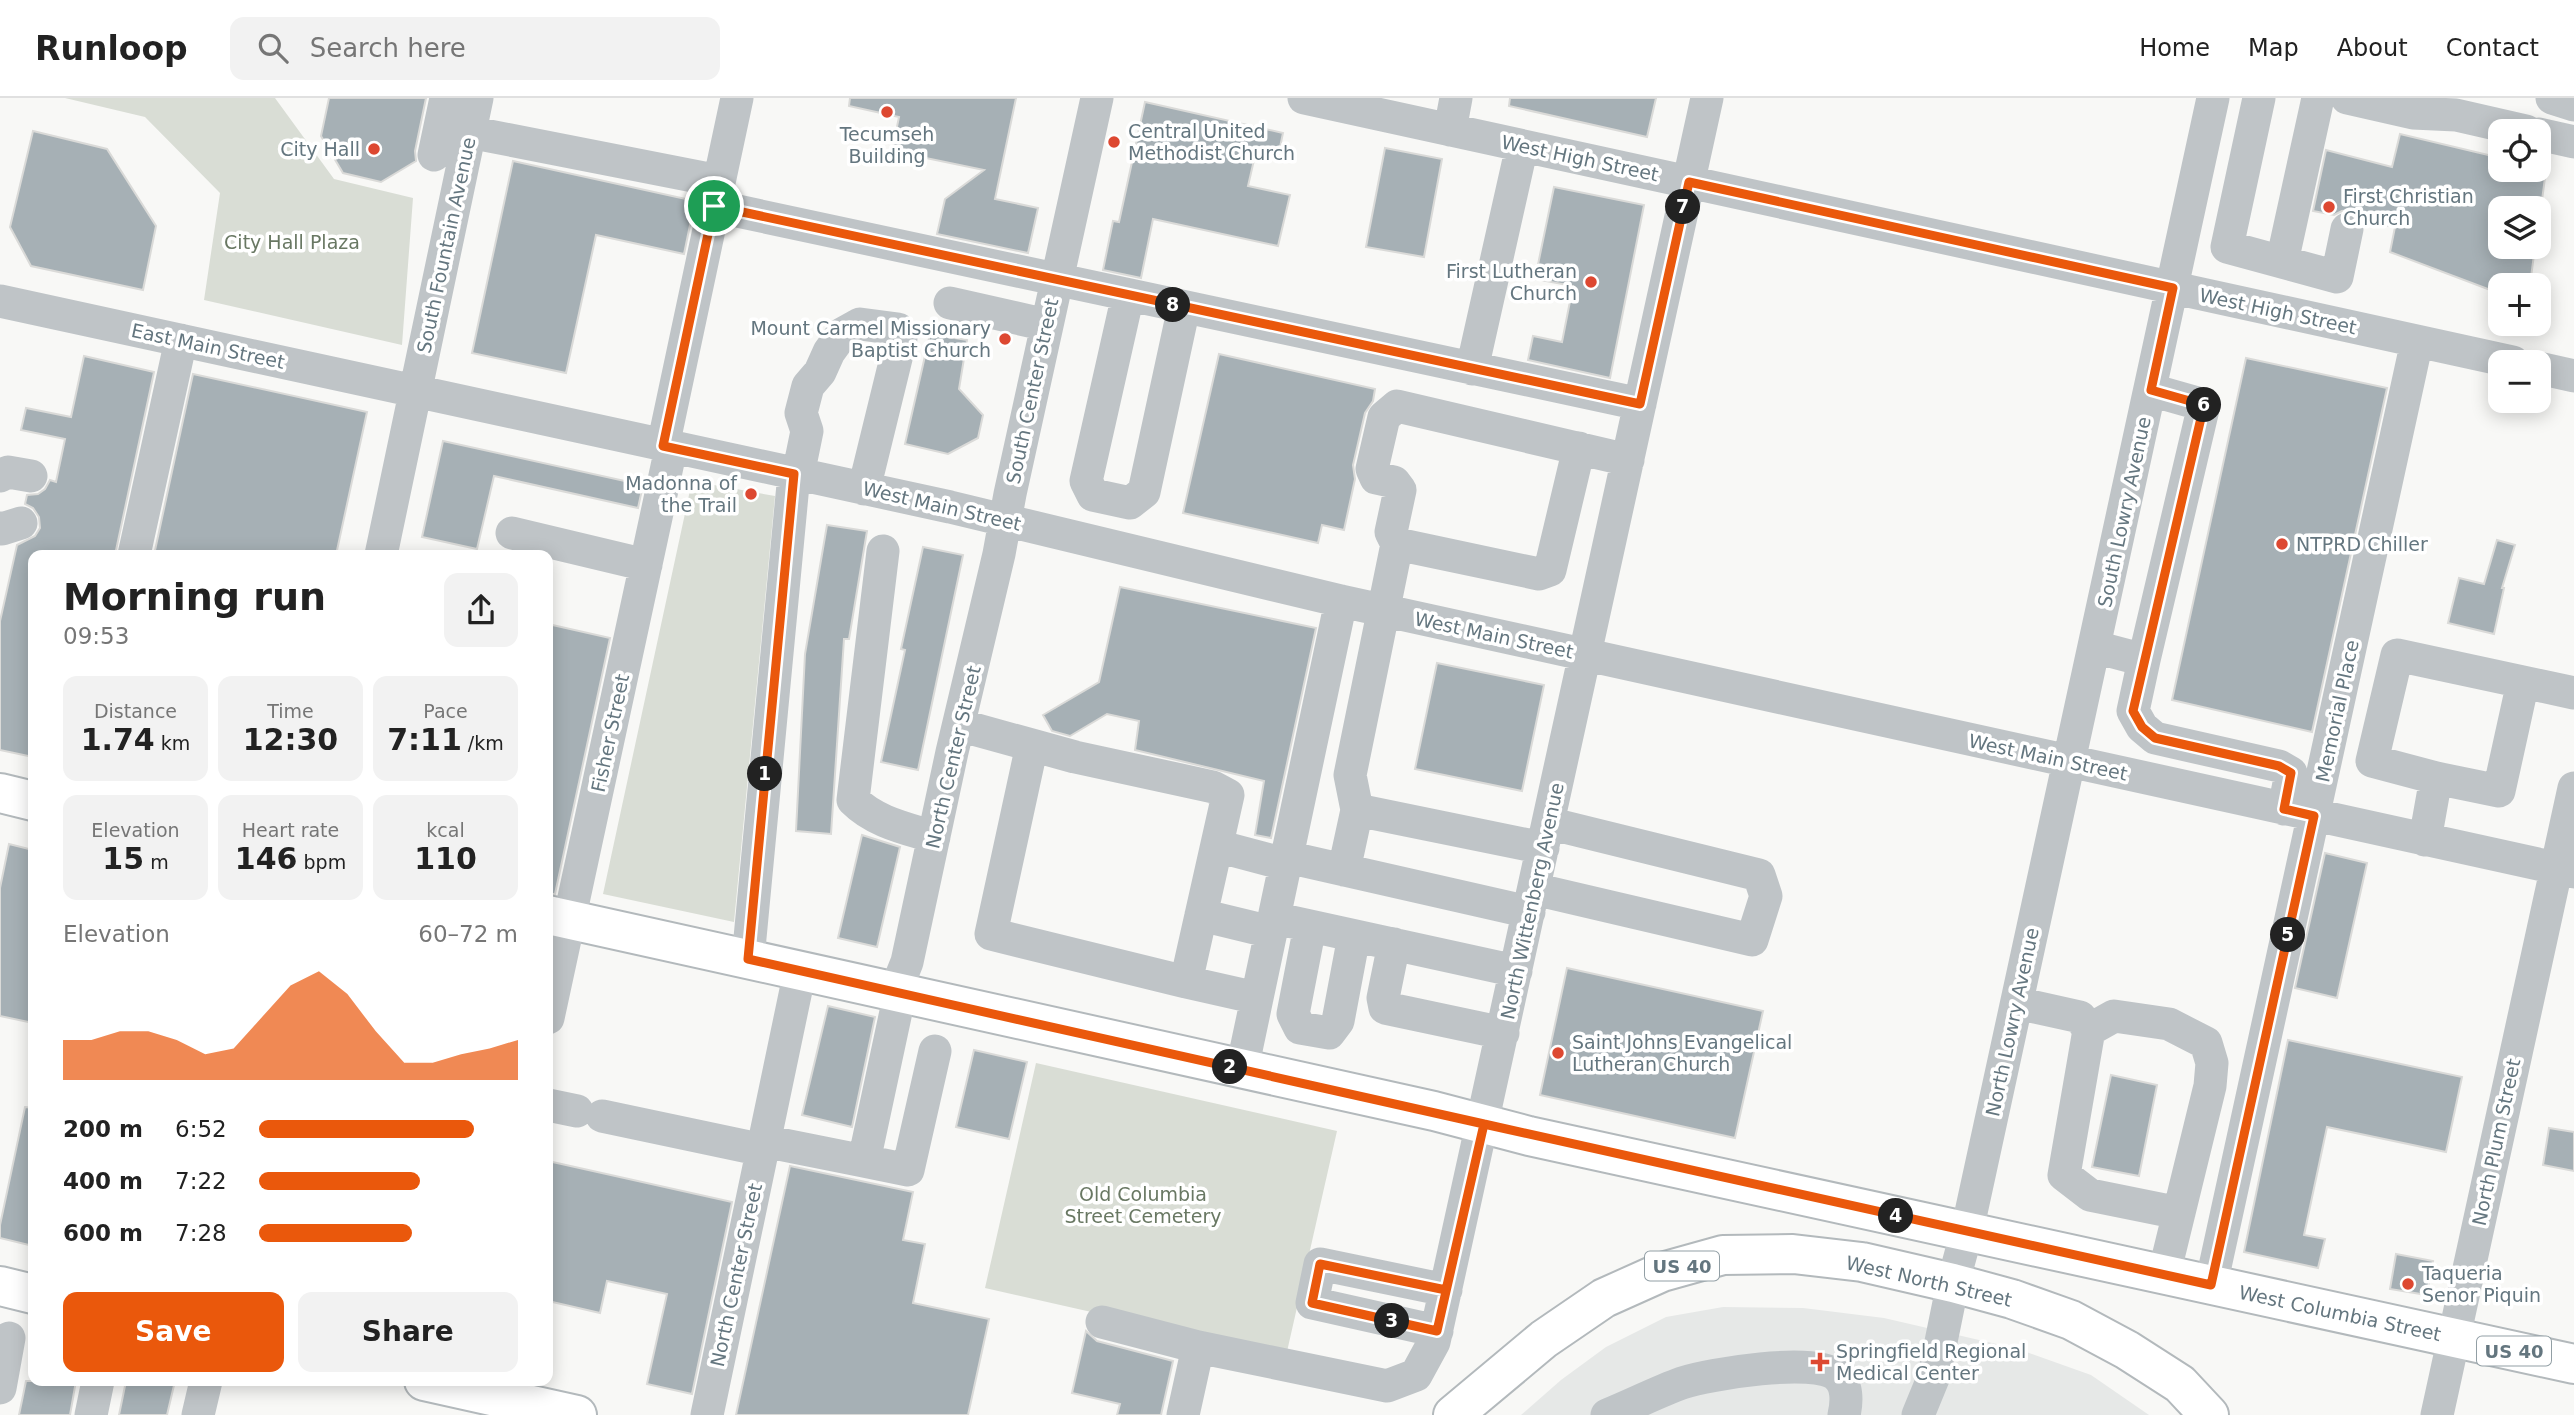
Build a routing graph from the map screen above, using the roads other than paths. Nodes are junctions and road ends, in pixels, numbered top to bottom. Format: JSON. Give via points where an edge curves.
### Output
{"nodes":[{"id":1,"x":446,"y":98,"type":"edge"},
{"id":2,"x":477,"y":98,"type":"edge"},
{"id":3,"x":737,"y":98,"type":"edge"},
{"id":4,"x":1097,"y":98,"type":"edge"},
{"id":5,"x":1304,"y":98,"type":"edge"},
{"id":6,"x":1707,"y":98,"type":"edge"},
{"id":7,"x":2213,"y":98,"type":"edge"},
{"id":8,"x":2259,"y":98,"type":"edge"},
{"id":9,"x":2318,"y":98,"type":"edge"},
{"id":10,"x":2347,"y":98,"type":"edge"},
{"id":11,"x":2552,"y":98,"type":"edge"},
{"id":12,"x":2574,"y":105,"type":"edge"},
{"id":13,"x":1453,"y":114,"type":"edge"},
{"id":14,"x":2488,"y":122,"type":"edge"},
{"id":15,"x":469,"y":132,"type":"junction"},
{"id":16,"x":2551,"y":137,"type":"edge"},
{"id":17,"x":2574,"y":142,"type":"edge"},
{"id":18,"x":1522,"y":146,"type":"junction"},
{"id":19,"x":434,"y":155,"type":"dead end"},
{"id":20,"x":1689,"y":182,"type":"junction"},
{"id":21,"x":716,"y":193,"type":"junction"},
{"id":22,"x":2347,"y":229,"type":"dead end"},
{"id":23,"x":2282,"y":262,"type":"junction"},
{"id":24,"x":1057,"y":280,"type":"junction"},
{"id":25,"x":2173,"y":288,"type":"junction"},
{"id":26,"x":1128,"y":295,"type":"junction"},
{"id":27,"x":0,"y":301,"type":"edge"},
{"id":28,"x":950,"y":303,"type":"dead end"},
{"id":29,"x":1184,"y":307,"type":"junction"},
{"id":30,"x":1047,"y":325,"type":"junction"},
{"id":31,"x":181,"y":340,"type":"junction"},
{"id":32,"x":2417,"y":341,"type":"junction"},
{"id":33,"x":2488,"y":357,"type":"edge"},
{"id":34,"x":1472,"y":369,"type":"junction"},
{"id":35,"x":2551,"y":370,"type":"edge"},
{"id":36,"x":2573,"y":373,"type":"edge"},
{"id":37,"x":2151,"y":390,"type":"junction"},
{"id":38,"x":415,"y":392,"type":"junction"},
{"id":39,"x":1640,"y":404,"type":"junction"},
{"id":40,"x":667,"y":447,"type":"junction"},
{"id":41,"x":1579,"y":449,"type":"junction"},
{"id":42,"x":1628,"y":460,"type":"junction"},
{"id":43,"x":796,"y":474,"type":"junction"},
{"id":44,"x":864,"y":489,"type":"junction"},
{"id":45,"x":1005,"y":520,"type":"junction"},
{"id":46,"x":512,"y":533,"type":"dead end"},
{"id":47,"x":1397,"y":544,"type":"junction"},
{"id":48,"x":135,"y":550,"type":"edge"},
{"id":49,"x":382,"y":550,"type":"edge"},
{"id":50,"x":883,"y":551,"type":"dead end"},
{"id":51,"x":646,"y":565,"type":"junction"},
{"id":52,"x":1342,"y":601,"type":"junction"},
{"id":53,"x":1383,"y":610,"type":"junction"},
{"id":54,"x":2095,"y":647,"type":"junction"},
{"id":55,"x":1586,"y":655,"type":"junction"},
{"id":56,"x":2144,"y":660,"type":"junction"},
{"id":57,"x":2523,"y":682,"type":"junction"},
{"id":58,"x":2574,"y":693,"type":"edge"},
{"id":59,"x":959,"y":725,"type":"junction"},
{"id":60,"x":1032,"y":745,"type":"junction"},
{"id":61,"x":2070,"y":761,"type":"junction"},
{"id":62,"x":2436,"y":778,"type":"junction"},
{"id":63,"x":2574,"y":788,"type":"edge"},
{"id":64,"x":0,"y":793,"type":"edge"},
{"id":65,"x":28,"y":800,"type":"edge"},
{"id":66,"x":1357,"y":810,"type":"junction"},
{"id":67,"x":2299,"y":812,"type":"junction"},
{"id":68,"x":1546,"y":836,"type":"junction"},
{"id":69,"x":934,"y":837,"type":"junction"},
{"id":70,"x":2425,"y":840,"type":"junction"},
{"id":71,"x":1217,"y":846,"type":"junction"},
{"id":72,"x":1286,"y":861,"type":"junction"},
{"id":73,"x":1345,"y":870,"type":"junction"},
{"id":74,"x":2565,"y":870,"type":"edge"},
{"id":75,"x":1531,"y":900,"type":"junction"},
{"id":76,"x":1201,"y":915,"type":"junction"},
{"id":77,"x":559,"y":917,"type":"edge"},
{"id":78,"x":1273,"y":925,"type":"junction"},
{"id":79,"x":1310,"y":926,"type":"junction"},
{"id":80,"x":1354,"y":936,"type":"junction"},
{"id":81,"x":1394,"y":944,"type":"junction"},
{"id":82,"x":748,"y":959,"type":"junction"},
{"id":83,"x":800,"y":971,"type":"junction"},
{"id":84,"x":1516,"y":971,"type":"junction"},
{"id":85,"x":553,"y":972,"type":"edge"},
{"id":86,"x":1186,"y":982,"type":"junction"},
{"id":87,"x":898,"y":993,"type":"junction"},
{"id":88,"x":1257,"y":998,"type":"junction"},
{"id":89,"x":2017,"y":1003,"type":"junction"},
{"id":90,"x":2089,"y":1030,"type":"junction"},
{"id":91,"x":1503,"y":1033,"type":"junction"},
{"id":92,"x":935,"y":1051,"type":"dead end"},
{"id":93,"x":1242,"y":1069,"type":"junction"},
{"id":94,"x":576,"y":1111,"type":"edge"},
{"id":95,"x":1484,"y":1124,"type":"junction"},
{"id":96,"x":763,"y":1146,"type":"junction"},
{"id":97,"x":864,"y":1161,"type":"junction"},
{"id":98,"x":2179,"y":1213,"type":"junction"},
{"id":99,"x":1967,"y":1231,"type":"junction"},
{"id":100,"x":2164,"y":1274,"type":"junction"},
{"id":101,"x":1953,"y":1283,"type":"junction"},
{"id":102,"x":2211,"y":1285,"type":"junction"},
{"id":103,"x":0,"y":1286,"type":"edge"},
{"id":104,"x":1446,"y":1290,"type":"junction"},
{"id":105,"x":28,"y":1293,"type":"edge"},
{"id":106,"x":1102,"y":1322,"type":"dead end"},
{"id":107,"x":1436,"y":1336,"type":"junction"},
{"id":108,"x":9,"y":1338,"type":"dead end"},
{"id":109,"x":2453,"y":1338,"type":"junction"},
{"id":110,"x":1198,"y":1347,"type":"junction"},
{"id":111,"x":2574,"y":1364,"type":"edge"},
{"id":112,"x":1934,"y":1376,"type":"junction"},
{"id":113,"x":97,"y":1386,"type":"edge"},
{"id":114,"x":205,"y":1386,"type":"edge"},
{"id":115,"x":471,"y":1386,"type":"edge"},
{"id":116,"x":0,"y":1388,"type":"edge"},
{"id":117,"x":91,"y":1415,"type":"edge"},
{"id":118,"x":198,"y":1415,"type":"edge"},
{"id":119,"x":577,"y":1415,"type":"edge"},
{"id":120,"x":706,"y":1415,"type":"edge"},
{"id":121,"x":1183,"y":1415,"type":"edge"},
{"id":122,"x":1453,"y":1415,"type":"edge"},
{"id":123,"x":1607,"y":1415,"type":"edge"},
{"id":124,"x":1844,"y":1415,"type":"edge"},
{"id":125,"x":1918,"y":1415,"type":"edge"},
{"id":126,"x":1934,"y":1415,"type":"edge"},
{"id":127,"x":2209,"y":1415,"type":"edge"},
{"id":128,"x":2437,"y":1415,"type":"edge"}],
"edges":[{"from":1,"to":19,"type":"street"},
{"from":2,"to":15,"type":"street","name":"South Fountain Avenue"},
{"from":3,"to":21,"type":"street","name":"Fisher Street"},
{"from":4,"to":24,"type":"street","name":"South Center Street"},
{"from":5,"to":13,"type":"street","name":"West High Street"},
{"from":6,"to":20,"type":"street","name":"North Wittenberg Avenue"},
{"from":7,"to":25,"type":"street","name":"South Lowry Avenue"},
{"from":8,"to":23,"type":"street","via":[[2227,247]]},
{"from":9,"to":23,"type":"street"},
{"from":10,"to":14,"type":"street","via":[[2413,113]]},
{"from":11,"to":12,"type":"street"},
{"from":13,"to":18,"type":"street","name":"West High Street"},
{"from":15,"to":21,"type":"street"},
{"from":15,"to":38,"type":"street","name":"South Fountain Avenue"},
{"from":16,"to":17,"type":"street"},
{"from":18,"to":20,"type":"street","name":"West High Street"},
{"from":18,"to":34,"type":"street"},
{"from":20,"to":25,"type":"street","name":"West High Street"},
{"from":20,"to":39,"type":"street","name":"North Wittenberg Avenue"},
{"from":21,"to":24,"type":"street"},
{"from":21,"to":40,"type":"street","name":"Fisher Street"},
{"from":22,"to":23,"type":"street","via":[[2337,276]]},
{"from":24,"to":26,"type":"street"},
{"from":24,"to":30,"type":"street","name":"South Center Street"},
{"from":25,"to":32,"type":"street","name":"West High Street"},
{"from":25,"to":37,"type":"street","name":"South Lowry Avenue"},
{"from":26,"to":29,"type":"street"},
{"from":26,"to":29,"type":"street","via":[[1086,481],[1093,495],[1130,503],[1144,492]]},
{"from":27,"to":31,"type":"street","name":"East Main Street"},
{"from":28,"to":30,"type":"street"},
{"from":29,"to":34,"type":"street"},
{"from":30,"to":45,"type":"street","name":"South Center Street"},
{"from":31,"to":38,"type":"street","name":"East Main Street"},
{"from":31,"to":48,"type":"street"},
{"from":32,"to":33,"type":"street","name":"West High Street"},
{"from":32,"to":67,"type":"street","name":"Memorial Place"},
{"from":34,"to":39,"type":"street"},
{"from":35,"to":36,"type":"street"},
{"from":37,"to":54,"type":"street","name":"South Lowry Avenue"},
{"from":37,"to":56,"type":"street","via":[[2204,405]]},
{"from":38,"to":40,"type":"street","name":"West Main Street"},
{"from":38,"to":49,"type":"street","name":"South Fountain Avenue"},
{"from":39,"to":42,"type":"street","name":"North Wittenberg Avenue"},
{"from":40,"to":43,"type":"street","name":"West Main Street"},
{"from":40,"to":51,"type":"street","name":"Fisher Street"},
{"from":41,"to":42,"type":"street"},
{"from":41,"to":47,"type":"street","via":[[1550,570],[1539,574]]},
{"from":41,"to":47,"type":"street","via":[[1397,406],[1384,417],[1372,470],[1376,478],[1394,482],[1400,490],[1391,532]]},
{"from":42,"to":55,"type":"street","name":"North Wittenberg Avenue"},
{"from":43,"to":44,"type":"street","name":"West Main Street"},
{"from":43,"to":44,"type":"street","via":[[807,431],[802,413],[808,386],[829,352],[842,334],[860,324],[898,329],[901,338]]},
{"from":43,"to":82,"type":"street"},
{"from":44,"to":45,"type":"street","name":"West Main Street"},
{"from":45,"to":52,"type":"street","name":"West Main Street"},
{"from":45,"to":59,"type":"street","name":"North Center Street"},
{"from":46,"to":51,"type":"street"},
{"from":47,"to":53,"type":"street"},
{"from":50,"to":69,"type":"street","via":[[853,800],[891,824]]},
{"from":51,"to":77,"type":"street","name":"Fisher Street"},
{"from":52,"to":53,"type":"street","name":"West Main Street"},
{"from":52,"to":72,"type":"street"},
{"from":53,"to":55,"type":"street","name":"West Main Street"},
{"from":53,"to":66,"type":"street","via":[[1350,775]]},
{"from":54,"to":56,"type":"street"},
{"from":54,"to":61,"type":"street","name":"South Lowry Avenue"},
{"from":55,"to":61,"type":"street","name":"West Main Street"},
{"from":55,"to":68,"type":"street","name":"North Wittenberg Avenue"},
{"from":56,"to":67,"type":"street","via":[[2133,711],[2142,727],[2155,738],[2279,766],[2291,773]]},
{"from":57,"to":58,"type":"street"},
{"from":57,"to":62,"type":"street","via":[[2499,791]]},
{"from":57,"to":62,"type":"street","via":[[2397,655],[2372,761]]},
{"from":59,"to":60,"type":"street"},
{"from":59,"to":69,"type":"street","name":"North Center Street"},
{"from":60,"to":71,"type":"street","via":[[1213,787],[1228,795]]},
{"from":60,"to":86,"type":"street","via":[[991,934]]},
{"from":61,"to":67,"type":"street","name":"West Main Street"},
{"from":61,"to":89,"type":"street","name":"North Lowry Avenue"},
{"from":62,"to":70,"type":"street"},
{"from":63,"to":74,"type":"street","name":"North Plum Street"},
{"from":64,"to":65,"type":"main road"},
{"from":66,"to":68,"type":"street"},
{"from":66,"to":73,"type":"street"},
{"from":67,"to":70,"type":"street","name":"West Main Street"},
{"from":67,"to":102,"type":"street","name":"Memorial Place"},
{"from":68,"to":75,"type":"street","name":"North Wittenberg Avenue"},
{"from":68,"to":75,"type":"street","via":[[1759,875],[1766,896],[1752,940]]},
{"from":69,"to":87,"type":"street","name":"North Center Street"},
{"from":70,"to":74,"type":"street","name":"West Main Street"},
{"from":71,"to":72,"type":"street"},
{"from":71,"to":76,"type":"street"},
{"from":72,"to":73,"type":"street"},
{"from":72,"to":78,"type":"street"},
{"from":73,"to":75,"type":"street"},
{"from":74,"to":109,"type":"street","name":"North Plum Street"},
{"from":75,"to":84,"type":"street","name":"North Wittenberg Avenue"},
{"from":76,"to":78,"type":"street"},
{"from":76,"to":86,"type":"street"},
{"from":77,"to":82,"type":"main road","name":"West Columbia Street","number":"US 40"},
{"from":77,"to":85,"type":"street","name":"Fisher Street"},
{"from":78,"to":79,"type":"street"},
{"from":78,"to":88,"type":"street"},
{"from":79,"to":80,"type":"street"},
{"from":79,"to":80,"type":"street","via":[[1293,1014],[1300,1028],[1329,1033],[1338,1021]]},
{"from":80,"to":81,"type":"street"},
{"from":81,"to":84,"type":"street"},
{"from":81,"to":91,"type":"street","via":[[1385,1008]]},
{"from":82,"to":83,"type":"main road","name":"West Columbia Street","number":"US 40"},
{"from":83,"to":87,"type":"main road","name":"West Columbia Street","number":"US 40"},
{"from":83,"to":96,"type":"street","name":"North Center Street"},
{"from":84,"to":91,"type":"street","name":"North Wittenberg Avenue"},
{"from":86,"to":88,"type":"street"},
{"from":87,"to":93,"type":"main road","name":"West Columbia Street","number":"US 40"},
{"from":87,"to":97,"type":"street","name":"North Center Street"},
{"from":88,"to":93,"type":"street"},
{"from":89,"to":90,"type":"street","via":[[2081,1017]]},
{"from":89,"to":99,"type":"street","name":"North Lowry Avenue"},
{"from":90,"to":98,"type":"street","via":[[2064,1175],[2090,1195]]},
{"from":90,"to":98,"type":"street","via":[[2114,1016],[2169,1024],[2206,1043],[2212,1063],[2210,1086]]},
{"from":91,"to":95,"type":"street","name":"North Wittenberg Avenue"},
{"from":92,"to":97,"type":"street","via":[[908,1170]]},
{"from":93,"to":95,"type":"main road","name":"West Columbia Street","number":"US 40"},
{"from":94,"to":96,"type":"street"},
{"from":95,"to":99,"type":"main road","name":"West Columbia Street","number":"US 40"},
{"from":95,"to":104,"type":"street","name":"North Wittenberg Avenue"},
{"from":96,"to":97,"type":"street"},
{"from":96,"to":120,"type":"street","name":"North Center Street"},
{"from":98,"to":100,"type":"street"},
{"from":99,"to":100,"type":"main road","name":"West Columbia Street","number":"US 40"},
{"from":99,"to":101,"type":"street","name":"North Lowry Avenue"},
{"from":100,"to":102,"type":"main road","name":"West Columbia Street","number":"US 40"},
{"from":101,"to":112,"type":"street","name":"North Lowry Avenue"},
{"from":101,"to":122,"type":"main road","name":"West North Street","number":"US 40","via":[[1863,1262],[1793,1254],[1723,1255],[1662,1272],[1604,1298],[1544,1339]]},
{"from":101,"to":127,"type":"main road","name":"West North Street","number":"US 40","via":[[2071,1320],[2180,1384]]},
{"from":102,"to":109,"type":"main road","name":"West Columbia Street","number":"US 40"},
{"from":103,"to":105,"type":"main road"},
{"from":104,"to":107,"type":"street","name":"North Wittenberg Avenue"},
{"from":104,"to":107,"type":"street","via":[[1320,1264],[1312,1303]]},
{"from":106,"to":110,"type":"street","name":"North Wittenberg Avenue"},
{"from":107,"to":110,"type":"street","name":"North Wittenberg Avenue","via":[[1416,1375],[1387,1387]]},
{"from":108,"to":116,"type":"street"},
{"from":109,"to":111,"type":"main road","name":"West Columbia Street","number":"US 40"},
{"from":109,"to":128,"type":"street","name":"North Plum Street"},
{"from":110,"to":121,"type":"street"},
{"from":112,"to":125,"type":"street"},
{"from":112,"to":126,"type":"street"},
{"from":113,"to":117,"type":"street"},
{"from":114,"to":118,"type":"street"},
{"from":115,"to":119,"type":"main road"},
{"from":123,"to":124,"type":"street","via":[[1683,1383],[1761,1368],[1823,1369],[1837,1375],[1845,1389]]}]}
